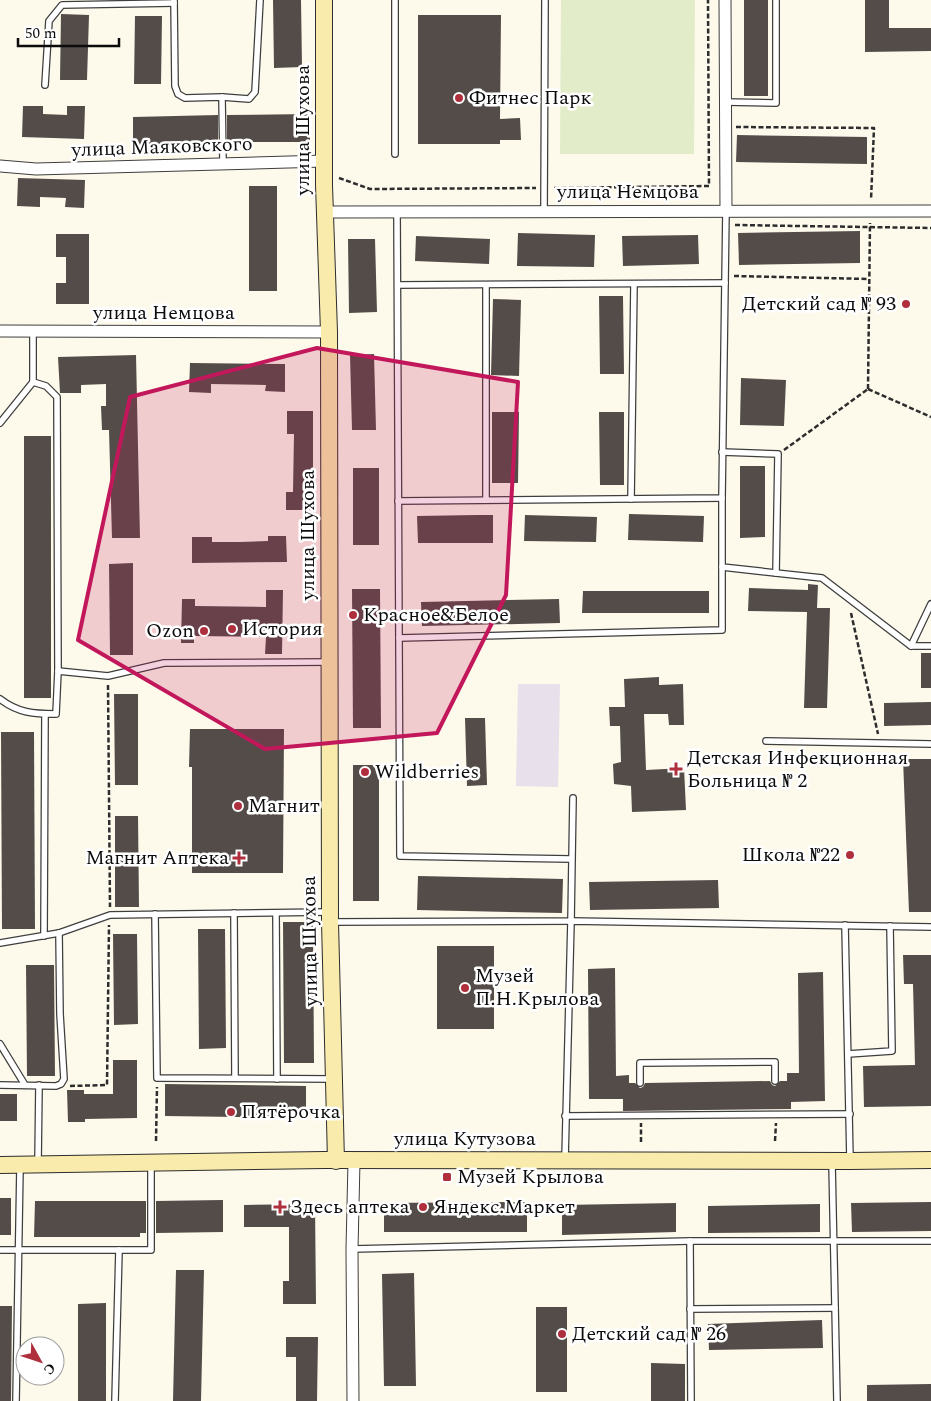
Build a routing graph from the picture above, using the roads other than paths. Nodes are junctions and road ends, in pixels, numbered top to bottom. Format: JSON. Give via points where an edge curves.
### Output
{"nodes":[{"id":1,"x":260,"y":0,"type":"edge"},
{"id":2,"x":324,"y":0,"type":"edge"},
{"id":3,"x":395,"y":0,"type":"edge"},
{"id":4,"x":545,"y":0,"type":"edge"},
{"id":5,"x":725,"y":0,"type":"edge"},
{"id":6,"x":776,"y":0,"type":"edge"},
{"id":7,"x":174,"y":1,"type":"edge"},
{"id":8,"x":45,"y":85,"type":"dead end"},
{"id":9,"x":222,"y":97,"type":"junction"},
{"id":10,"x":725,"y":102,"type":"junction"},
{"id":11,"x":395,"y":154,"type":"dead end"},
{"id":12,"x":324,"y":161,"type":"junction"},
{"id":13,"x":223,"y":163,"type":"junction"},
{"id":14,"x":0,"y":164,"type":"edge"},
{"id":15,"x":726,"y":210,"type":"junction"},
{"id":16,"x":544,"y":211,"type":"junction"},
{"id":17,"x":931,"y":211,"type":"edge"},
{"id":18,"x":325,"y":212,"type":"junction"},
{"id":19,"x":397,"y":212,"type":"junction"},
{"id":20,"x":634,"y":284,"type":"junction"},
{"id":21,"x":725,"y":284,"type":"junction"},
{"id":22,"x":398,"y":285,"type":"junction"},
{"id":23,"x":486,"y":285,"type":"junction"},
{"id":24,"x":0,"y":331,"type":"edge"},
{"id":25,"x":33,"y":331,"type":"junction"},
{"id":26,"x":328,"y":332,"type":"junction"},
{"id":27,"x":33,"y":382,"type":"junction"},
{"id":28,"x":0,"y":423,"type":"edge"},
{"id":29,"x":722,"y":452,"type":"junction"},
{"id":30,"x":631,"y":498,"type":"junction"},
{"id":31,"x":722,"y":498,"type":"junction"},
{"id":32,"x":486,"y":500,"type":"junction"},
{"id":33,"x":398,"y":501,"type":"junction"},
{"id":34,"x":722,"y":567,"type":"junction"},
{"id":35,"x":776,"y":573,"type":"junction"},
{"id":36,"x":931,"y":604,"type":"edge"},
{"id":37,"x":399,"y":638,"type":"junction"},
{"id":38,"x":911,"y":646,"type":"junction"},
{"id":39,"x":931,"y":646,"type":"edge"},
{"id":40,"x":329,"y":662,"type":"junction"},
{"id":41,"x":58,"y":671,"type":"junction"},
{"id":42,"x":0,"y":699,"type":"edge"},
{"id":43,"x":45,"y":714,"type":"junction"},
{"id":44,"x":766,"y":741,"type":"dead end"},
{"id":45,"x":931,"y":744,"type":"edge"},
{"id":46,"x":573,"y":798,"type":"dead end"},
{"id":47,"x":571,"y":859,"type":"junction"},
{"id":48,"x":276,"y":912,"type":"junction"},
{"id":49,"x":234,"y":913,"type":"junction"},
{"id":50,"x":155,"y":914,"type":"junction"},
{"id":51,"x":330,"y":917,"type":"junction"},
{"id":52,"x":571,"y":922,"type":"junction"},
{"id":53,"x":844,"y":925,"type":"junction"},
{"id":54,"x":890,"y":926,"type":"junction"},
{"id":55,"x":931,"y":927,"type":"edge"},
{"id":56,"x":59,"y":933,"type":"junction"},
{"id":57,"x":44,"y":936,"type":"junction"},
{"id":58,"x":0,"y":943,"type":"edge"},
{"id":59,"x":0,"y":1044,"type":"edge"},
{"id":60,"x":848,"y":1054,"type":"junction"},
{"id":61,"x":235,"y":1078,"type":"junction"},
{"id":62,"x":277,"y":1079,"type":"junction"},
{"id":63,"x":334,"y":1079,"type":"junction"},
{"id":64,"x":775,"y":1081,"type":"dead end"},
{"id":65,"x":640,"y":1083,"type":"dead end"},
{"id":66,"x":0,"y":1085,"type":"edge"},
{"id":67,"x":25,"y":1085,"type":"junction"},
{"id":68,"x":39,"y":1085,"type":"junction"},
{"id":69,"x":850,"y":1114,"type":"junction"},
{"id":70,"x":565,"y":1116,"type":"junction"},
{"id":71,"x":336,"y":1160,"type":"junction"},
{"id":72,"x":354,"y":1160,"type":"junction"},
{"id":73,"x":565,"y":1160,"type":"junction"},
{"id":74,"x":931,"y":1160,"type":"edge"},
{"id":75,"x":832,"y":1161,"type":"junction"},
{"id":76,"x":850,"y":1161,"type":"junction"},
{"id":77,"x":151,"y":1163,"type":"junction"},
{"id":78,"x":20,"y":1165,"type":"junction"},
{"id":79,"x":38,"y":1165,"type":"junction"},
{"id":80,"x":0,"y":1166,"type":"edge"},
{"id":81,"x":690,"y":1241,"type":"junction"},
{"id":82,"x":834,"y":1241,"type":"junction"},
{"id":83,"x":931,"y":1241,"type":"edge"},
{"id":84,"x":352,"y":1249,"type":"junction"},
{"id":85,"x":0,"y":1250,"type":"edge"},
{"id":86,"x":19,"y":1250,"type":"junction"},
{"id":87,"x":119,"y":1250,"type":"junction"},
{"id":88,"x":835,"y":1308,"type":"junction"},
{"id":89,"x":690,"y":1309,"type":"junction"},
{"id":90,"x":16,"y":1401,"type":"edge"},
{"id":91,"x":115,"y":1401,"type":"edge"},
{"id":92,"x":353,"y":1401,"type":"edge"},
{"id":93,"x":691,"y":1401,"type":"edge"},
{"id":94,"x":837,"y":1401,"type":"edge"}],
"edges":[{"from":1,"to":9,"type":"lane","via":[[256,92],[249,99]]},
{"from":2,"to":12,"type":"street","name":"улица Шухова"},
{"from":3,"to":11,"type":"lane"},
{"from":4,"to":16,"type":"lane"},
{"from":5,"to":10,"type":"street"},
{"from":6,"to":10,"type":"lane","via":[[776,103]]},
{"from":7,"to":8,"type":"lane","via":[[62,5],[49,21]]},
{"from":7,"to":9,"type":"lane","via":[[175,86],[178,94],[185,98]]},
{"from":9,"to":13,"type":"lane"},
{"from":10,"to":15,"type":"street"},
{"from":12,"to":13,"type":"street","name":"улица Маяковского"},
{"from":12,"to":18,"type":"street","name":"улица Шухова"},
{"from":13,"to":14,"type":"street","name":"улица Маяковского","via":[[36,169]]},
{"from":15,"to":16,"type":"street","name":"улица Немцова"},
{"from":15,"to":17,"type":"street","name":"улица Немцова"},
{"from":15,"to":21,"type":"lane"},
{"from":16,"to":19,"type":"street","name":"улица Немцова"},
{"from":18,"to":19,"type":"street","name":"улица Немцова"},
{"from":18,"to":26,"type":"street","name":"улица Шухова"},
{"from":19,"to":22,"type":"lane"},
{"from":20,"to":21,"type":"lane"},
{"from":20,"to":23,"type":"lane"},
{"from":20,"to":30,"type":"lane"},
{"from":21,"to":29,"type":"lane"},
{"from":22,"to":23,"type":"lane"},
{"from":22,"to":33,"type":"lane"},
{"from":23,"to":32,"type":"lane"},
{"from":24,"to":25,"type":"street","name":"улица Немцова"},
{"from":25,"to":26,"type":"street","name":"улица Немцова"},
{"from":25,"to":27,"type":"lane"},
{"from":26,"to":40,"type":"street","name":"улица Шухова"},
{"from":27,"to":28,"type":"lane"},
{"from":27,"to":41,"type":"lane","via":[[46,386],[57,397]]},
{"from":29,"to":31,"type":"lane"},
{"from":29,"to":35,"type":"lane","via":[[778,454]]},
{"from":30,"to":31,"type":"lane"},
{"from":30,"to":32,"type":"lane"},
{"from":31,"to":34,"type":"lane"},
{"from":32,"to":33,"type":"lane"},
{"from":33,"to":37,"type":"lane"},
{"from":34,"to":35,"type":"lane"},
{"from":34,"to":37,"type":"lane","via":[[722,630]]},
{"from":35,"to":38,"type":"lane","via":[[822,578]]},
{"from":36,"to":38,"type":"lane"},
{"from":37,"to":47,"type":"lane","via":[[400,856]]},
{"from":38,"to":39,"type":"lane"},
{"from":40,"to":41,"type":"lane","via":[[164,663],[108,676]]},
{"from":40,"to":51,"type":"street","name":"улица Шухова"},
{"from":41,"to":43,"type":"lane","via":[[56,714]]},
{"from":42,"to":43,"type":"lane","via":[[12,708]]},
{"from":43,"to":57,"type":"lane"},
{"from":44,"to":45,"type":"lane"},
{"from":46,"to":47,"type":"lane"},
{"from":47,"to":52,"type":"lane"},
{"from":48,"to":49,"type":"lane"},
{"from":48,"to":51,"type":"lane"},
{"from":48,"to":62,"type":"lane"},
{"from":49,"to":50,"type":"lane"},
{"from":49,"to":61,"type":"lane"},
{"from":50,"to":56,"type":"lane","via":[[110,915]]},
{"from":50,"to":61,"type":"lane","via":[[157,1078]]},
{"from":51,"to":52,"type":"lane"},
{"from":51,"to":63,"type":"street","name":"улица Шухова"},
{"from":52,"to":53,"type":"lane"},
{"from":52,"to":70,"type":"lane"},
{"from":53,"to":54,"type":"lane"},
{"from":53,"to":60,"type":"lane"},
{"from":54,"to":55,"type":"lane"},
{"from":54,"to":60,"type":"lane","via":[[892,1051]]},
{"from":56,"to":57,"type":"lane"},
{"from":56,"to":68,"type":"lane","via":[[64,1079],[56,1086]]},
{"from":57,"to":58,"type":"lane"},
{"from":59,"to":67,"type":"lane"},
{"from":60,"to":69,"type":"lane"},
{"from":61,"to":62,"type":"lane"},
{"from":62,"to":63,"type":"lane"},
{"from":63,"to":71,"type":"street","name":"улица Шухова"},
{"from":64,"to":65,"type":"lane","via":[[775,1062],[640,1063]]},
{"from":66,"to":67,"type":"lane"},
{"from":67,"to":68,"type":"lane"},
{"from":68,"to":79,"type":"lane"},
{"from":69,"to":70,"type":"lane","via":[[776,1112]]},
{"from":69,"to":76,"type":"lane"},
{"from":70,"to":73,"type":"lane"},
{"from":71,"to":72,"type":"street","name":"улица Кутузова"},
{"from":71,"to":77,"type":"street","name":"улица Кутузова"},
{"from":72,"to":73,"type":"street","name":"улица Кутузова"},
{"from":72,"to":84,"type":"street"},
{"from":73,"to":75,"type":"street","name":"улица Кутузова"},
{"from":74,"to":76,"type":"street","name":"улица Кутузова"},
{"from":75,"to":76,"type":"street","name":"улица Кутузова"},
{"from":75,"to":82,"type":"lane"},
{"from":77,"to":79,"type":"street","name":"улица Кутузова"},
{"from":77,"to":87,"type":"lane","via":[[151,1250]]},
{"from":78,"to":79,"type":"street","name":"улица Кутузова"},
{"from":78,"to":80,"type":"street","name":"улица Кутузова"},
{"from":78,"to":86,"type":"lane"},
{"from":81,"to":82,"type":"lane"},
{"from":81,"to":84,"type":"lane"},
{"from":81,"to":89,"type":"lane"},
{"from":82,"to":83,"type":"lane"},
{"from":82,"to":88,"type":"lane"},
{"from":84,"to":92,"type":"street"},
{"from":85,"to":86,"type":"lane"},
{"from":86,"to":87,"type":"lane"},
{"from":86,"to":90,"type":"lane"},
{"from":87,"to":91,"type":"lane"},
{"from":88,"to":89,"type":"lane"},
{"from":88,"to":94,"type":"lane"},
{"from":89,"to":93,"type":"lane"}]}
